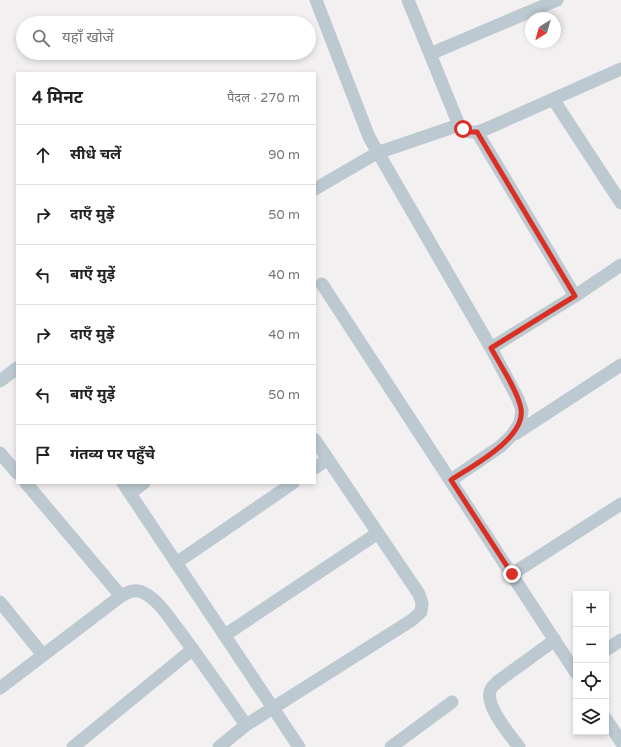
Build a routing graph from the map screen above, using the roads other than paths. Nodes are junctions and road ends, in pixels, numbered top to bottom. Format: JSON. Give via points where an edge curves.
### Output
{"nodes":[{"id":1,"x":316,"y":0,"type":"edge"},
{"id":2,"x":408,"y":0,"type":"edge"},
{"id":3,"x":557,"y":0,"type":"edge"},
{"id":4,"x":430,"y":54,"type":"junction"},
{"id":5,"x":621,"y":69,"type":"edge"},
{"id":6,"x":553,"y":99,"type":"junction"},
{"id":7,"x":459,"y":125,"type":"junction"},
{"id":8,"x":477,"y":132,"type":"junction"},
{"id":9,"x":377,"y":153,"type":"junction"},
{"id":10,"x":316,"y":188,"type":"edge"},
{"id":11,"x":621,"y":203,"type":"edge"},
{"id":12,"x":621,"y":265,"type":"edge"},
{"id":13,"x":322,"y":284,"type":"dead end"},
{"id":14,"x":575,"y":296,"type":"junction"},
{"id":15,"x":491,"y":348,"type":"junction"},
{"id":16,"x":621,"y":365,"type":"edge"},
{"id":17,"x":16,"y":369,"type":"edge"},
{"id":18,"x":0,"y":381,"type":"edge"},
{"id":19,"x":512,"y":435,"type":"junction"},
{"id":20,"x":316,"y":441,"type":"edge"},
{"id":21,"x":0,"y":453,"type":"edge"},
{"id":22,"x":328,"y":459,"type":"junction"},
{"id":23,"x":316,"y":467,"type":"edge"},
{"id":24,"x":16,"y":472,"type":"edge"},
{"id":25,"x":451,"y":480,"type":"junction"},
{"id":26,"x":27,"y":484,"type":"edge"},
{"id":27,"x":141,"y":484,"type":"edge"},
{"id":28,"x":292,"y":484,"type":"edge"},
{"id":29,"x":127,"y":488,"type":"edge"},
{"id":30,"x":621,"y":504,"type":"edge"},
{"id":31,"x":378,"y":533,"type":"junction"},
{"id":32,"x":176,"y":563,"type":"junction"},
{"id":33,"x":512,"y":574,"type":"junction"},
{"id":34,"x":121,"y":596,"type":"junction"},
{"id":35,"x":0,"y":602,"type":"edge"},
{"id":36,"x":224,"y":635,"type":"junction"},
{"id":37,"x":555,"y":640,"type":"junction"},
{"id":38,"x":621,"y":640,"type":"edge"},
{"id":39,"x":609,"y":648,"type":"edge"},
{"id":40,"x":193,"y":649,"type":"junction"},
{"id":41,"x":43,"y":655,"type":"junction"},
{"id":42,"x":573,"y":668,"type":"edge"},
{"id":43,"x":0,"y":688,"type":"edge"},
{"id":44,"x":452,"y":702,"type":"dead end"},
{"id":45,"x":272,"y":707,"type":"junction"},
{"id":46,"x":609,"y":724,"type":"edge"},
{"id":47,"x":246,"y":725,"type":"junction"},
{"id":48,"x":621,"y":742,"type":"edge"},
{"id":49,"x":395,"y":746,"type":"edge"},
{"id":50,"x":73,"y":747,"type":"edge"},
{"id":51,"x":220,"y":747,"type":"edge"},
{"id":52,"x":299,"y":747,"type":"edge"},
{"id":53,"x":519,"y":747,"type":"edge"}],
"edges":[{"from":1,"to":9,"type":"street"},
{"from":2,"to":4,"type":"street"},
{"from":3,"to":4,"type":"street"},
{"from":4,"to":7,"type":"street"},
{"from":5,"to":6,"type":"street"},
{"from":6,"to":8,"type":"street"},
{"from":6,"to":11,"type":"street"},
{"from":7,"to":8,"type":"street","via":[[467,132]]},
{"from":7,"to":9,"type":"street"},
{"from":8,"to":14,"type":"street"},
{"from":9,"to":10,"type":"street"},
{"from":9,"to":15,"type":"street"},
{"from":12,"to":14,"type":"street"},
{"from":13,"to":25,"type":"street"},
{"from":14,"to":15,"type":"street"},
{"from":15,"to":19,"type":"street","via":[[522,410],[520,423]]},
{"from":16,"to":19,"type":"street"},
{"from":17,"to":18,"type":"street"},
{"from":19,"to":25,"type":"street","via":[[501,446]]},
{"from":20,"to":22,"type":"street"},
{"from":21,"to":24,"type":"street"},
{"from":22,"to":23,"type":"street"},
{"from":22,"to":31,"type":"street"},
{"from":25,"to":33,"type":"street"},
{"from":26,"to":34,"type":"street"},
{"from":27,"to":29,"type":"street"},
{"from":28,"to":32,"type":"street"},
{"from":29,"to":32,"type":"street"},
{"from":30,"to":33,"type":"street"},
{"from":31,"to":36,"type":"street"},
{"from":31,"to":45,"type":"street","via":[[419,594],[421,612]]},
{"from":32,"to":36,"type":"street"},
{"from":33,"to":37,"type":"street"},
{"from":34,"to":40,"type":"street","via":[[134,590],[143,592],[160,606]]},
{"from":34,"to":41,"type":"street"},
{"from":35,"to":41,"type":"street"},
{"from":36,"to":45,"type":"street"},
{"from":37,"to":42,"type":"street"},
{"from":37,"to":53,"type":"street","via":[[491,689],[489,699],[492,709]]},
{"from":38,"to":39,"type":"street"},
{"from":40,"to":47,"type":"street"},
{"from":40,"to":50,"type":"street"},
{"from":41,"to":43,"type":"street"},
{"from":44,"to":49,"type":"street"},
{"from":45,"to":47,"type":"street"},
{"from":45,"to":52,"type":"street"},
{"from":46,"to":48,"type":"street"},
{"from":47,"to":51,"type":"street"}]}
